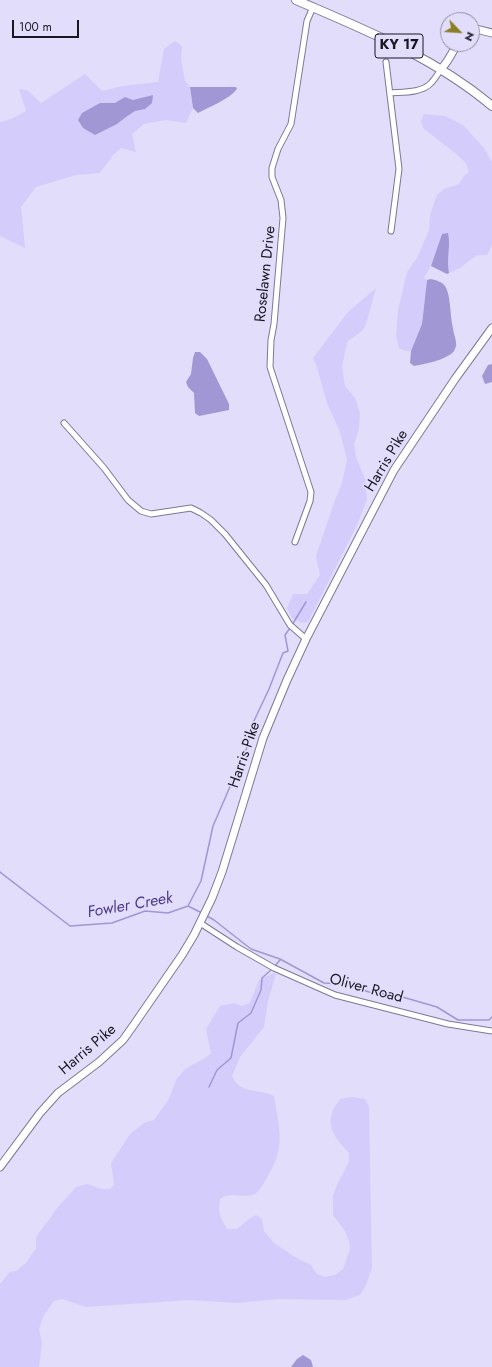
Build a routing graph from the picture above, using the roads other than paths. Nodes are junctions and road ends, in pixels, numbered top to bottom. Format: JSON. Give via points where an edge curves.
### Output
{"nodes":[{"id":1,"x":296,"y":0,"type":"edge"},
{"id":2,"x":313,"y":8,"type":"junction"},
{"id":3,"x":480,"y":30,"type":"edge"},
{"id":4,"x":492,"y":33,"type":"edge"},
{"id":5,"x":452,"y":52,"type":"edge"},
{"id":6,"x":386,"y":62,"type":"dead end"},
{"id":7,"x":441,"y":69,"type":"junction"},
{"id":8,"x":390,"y":93,"type":"junction"},
{"id":9,"x":492,"y":106,"type":"edge"},
{"id":10,"x":391,"y":231,"type":"dead end"},
{"id":11,"x":492,"y":328,"type":"edge"},
{"id":12,"x":64,"y":423,"type":"dead end"},
{"id":13,"x":295,"y":542,"type":"dead end"},
{"id":14,"x":306,"y":639,"type":"junction"},
{"id":15,"x":200,"y":923,"type":"junction"},
{"id":16,"x":492,"y":1031,"type":"edge"},
{"id":17,"x":0,"y":1167,"type":"edge"}],
"edges":[{"from":1,"to":2,"type":"main road","number":"KY 17"},
{"from":2,"to":7,"type":"main road","number":"KY 17","via":[[382,37]]},
{"from":2,"to":13,"type":"street","name":"Roselawn Drive","via":[[307,22],[291,124],[271,173],[281,200],[284,218],[270,367],[311,492]]},
{"from":3,"to":4,"type":"main road"},
{"from":5,"to":7,"type":"main road"},
{"from":6,"to":8,"type":"street"},
{"from":7,"to":8,"type":"street","via":[[431,84],[420,90]]},
{"from":7,"to":9,"type":"main road","number":"KY 17"},
{"from":8,"to":10,"type":"street","via":[[399,169]]},
{"from":11,"to":14,"type":"main road","name":"Harris Pike","via":[[394,470]]},
{"from":12,"to":14,"type":"street","via":[[128,500],[141,511],[151,514],[191,508],[211,520],[266,585],[290,624]]},
{"from":14,"to":15,"type":"main road","name":"Harris Pike","via":[[262,738],[226,860]]},
{"from":15,"to":16,"type":"street","name":"Oliver Road","via":[[274,968],[335,995],[448,1024]]},
{"from":15,"to":17,"type":"main road","name":"Harris Pike","via":[[183,954],[134,1026],[99,1062],[58,1093]]}]}
